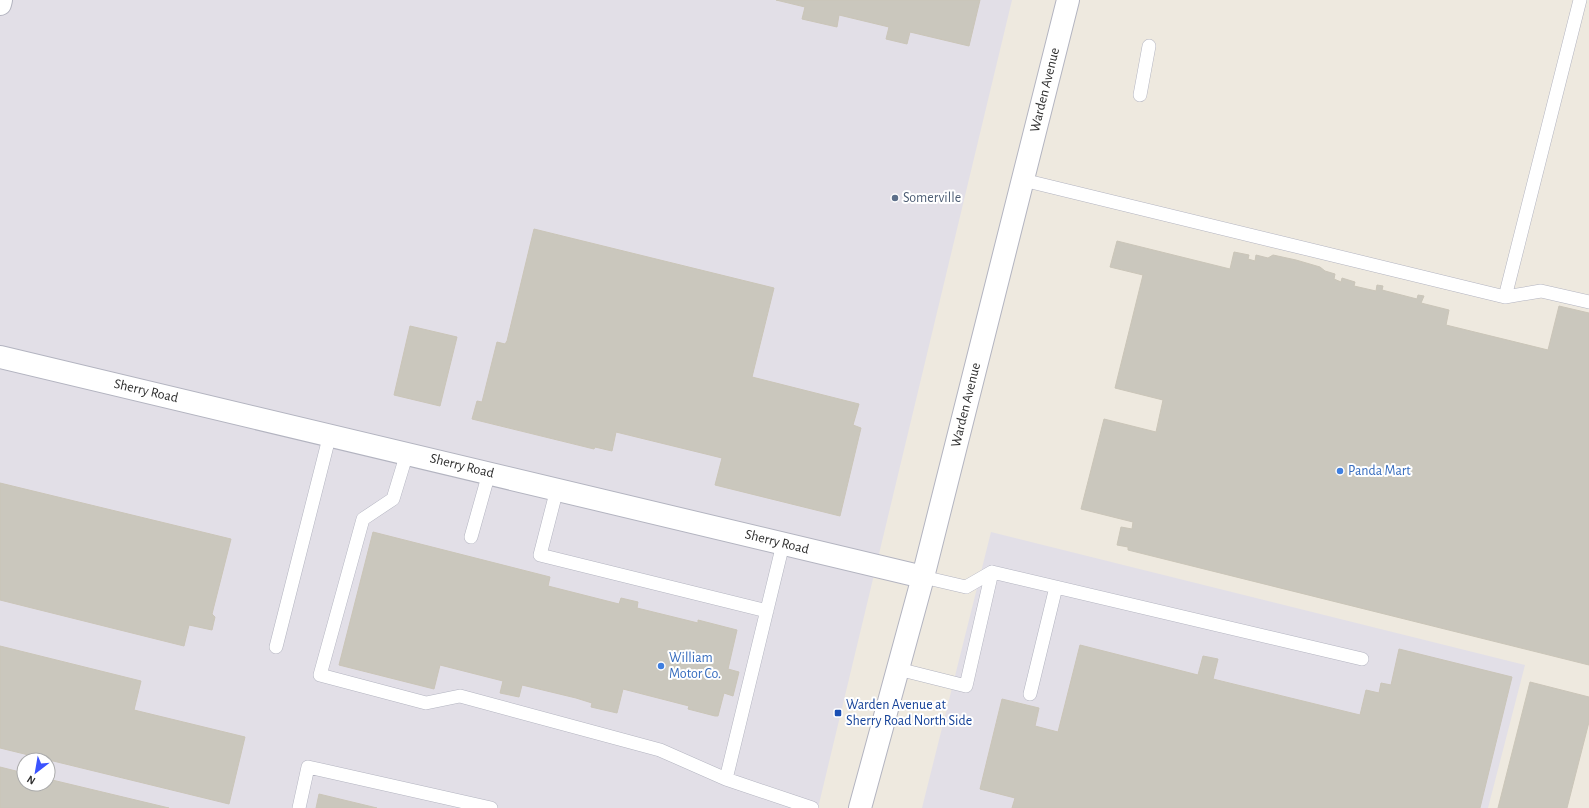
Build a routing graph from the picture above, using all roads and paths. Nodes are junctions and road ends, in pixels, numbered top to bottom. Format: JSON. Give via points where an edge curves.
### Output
{"nodes":[{"id":1,"x":1,"y":0,"type":"edge"},
{"id":2,"x":1068,"y":0,"type":"edge"},
{"id":3,"x":1580,"y":0,"type":"edge"},
{"id":4,"x":0,"y":4,"type":"edge"},
{"id":5,"x":1149,"y":46,"type":"dead end"},
{"id":6,"x":1140,"y":95,"type":"dead end"},
{"id":7,"x":1023,"y":180,"type":"junction"},
{"id":8,"x":1505,"y":297,"type":"junction"},
{"id":9,"x":1589,"y":302,"type":"edge"},
{"id":10,"x":0,"y":357,"type":"edge"},
{"id":11,"x":330,"y":434,"type":"junction"},
{"id":12,"x":407,"y":453,"type":"junction"},
{"id":13,"x":489,"y":473,"type":"junction"},
{"id":14,"x":557,"y":489,"type":"junction"},
{"id":15,"x":471,"y":536,"type":"dead end"},
{"id":16,"x":783,"y":544,"type":"junction"},
{"id":17,"x":992,"y":572,"type":"junction"},
{"id":18,"x":923,"y":577,"type":"junction"},
{"id":19,"x":1056,"y":587,"type":"junction"},
{"id":20,"x":767,"y":611,"type":"junction"},
{"id":21,"x":276,"y":647,"type":"dead end"},
{"id":22,"x":1362,"y":659,"type":"dead end"},
{"id":23,"x":898,"y":669,"type":"junction"},
{"id":24,"x":1030,"y":694,"type":"dead end"},
{"id":25,"x":726,"y":779,"type":"junction"},
{"id":26,"x":299,"y":808,"type":"edge"},
{"id":27,"x":491,"y":808,"type":"edge"},
{"id":28,"x":812,"y":808,"type":"edge"},
{"id":29,"x":860,"y":808,"type":"edge"}],
"edges":[{"from":1,"to":4,"type":"street"},
{"from":2,"to":7,"type":"street","name":"Warden Avenue"},
{"from":3,"to":8,"type":"lane"},
{"from":5,"to":6,"type":"lane"},
{"from":7,"to":8,"type":"lane"},
{"from":7,"to":18,"type":"street","name":"Warden Avenue"},
{"from":8,"to":9,"type":"lane","via":[[1541,291]]},
{"from":10,"to":11,"type":"street","name":"Sherry Road"},
{"from":11,"to":12,"type":"street","name":"Sherry Road"},
{"from":11,"to":21,"type":"lane"},
{"from":12,"to":13,"type":"street","name":"Sherry Road"},
{"from":12,"to":25,"type":"lane","via":[[394,499],[363,519],[320,675],[426,703],[460,696],[660,750]]},
{"from":13,"to":14,"type":"street","name":"Sherry Road"},
{"from":13,"to":15,"type":"lane"},
{"from":14,"to":16,"type":"street","name":"Sherry Road"},
{"from":14,"to":20,"type":"lane","via":[[540,555]]},
{"from":16,"to":18,"type":"street","name":"Sherry Road"},
{"from":16,"to":20,"type":"lane"},
{"from":17,"to":18,"type":"lane","via":[[966,588]]},
{"from":17,"to":19,"type":"lane"},
{"from":17,"to":23,"type":"lane","via":[[966,686]]},
{"from":18,"to":23,"type":"street","name":"Warden Avenue"},
{"from":19,"to":22,"type":"lane"},
{"from":19,"to":24,"type":"lane"},
{"from":20,"to":25,"type":"lane"},
{"from":23,"to":29,"type":"street","name":"Warden Avenue"},
{"from":25,"to":28,"type":"lane"},
{"from":26,"to":27,"type":"lane","via":[[308,767]]}]}
